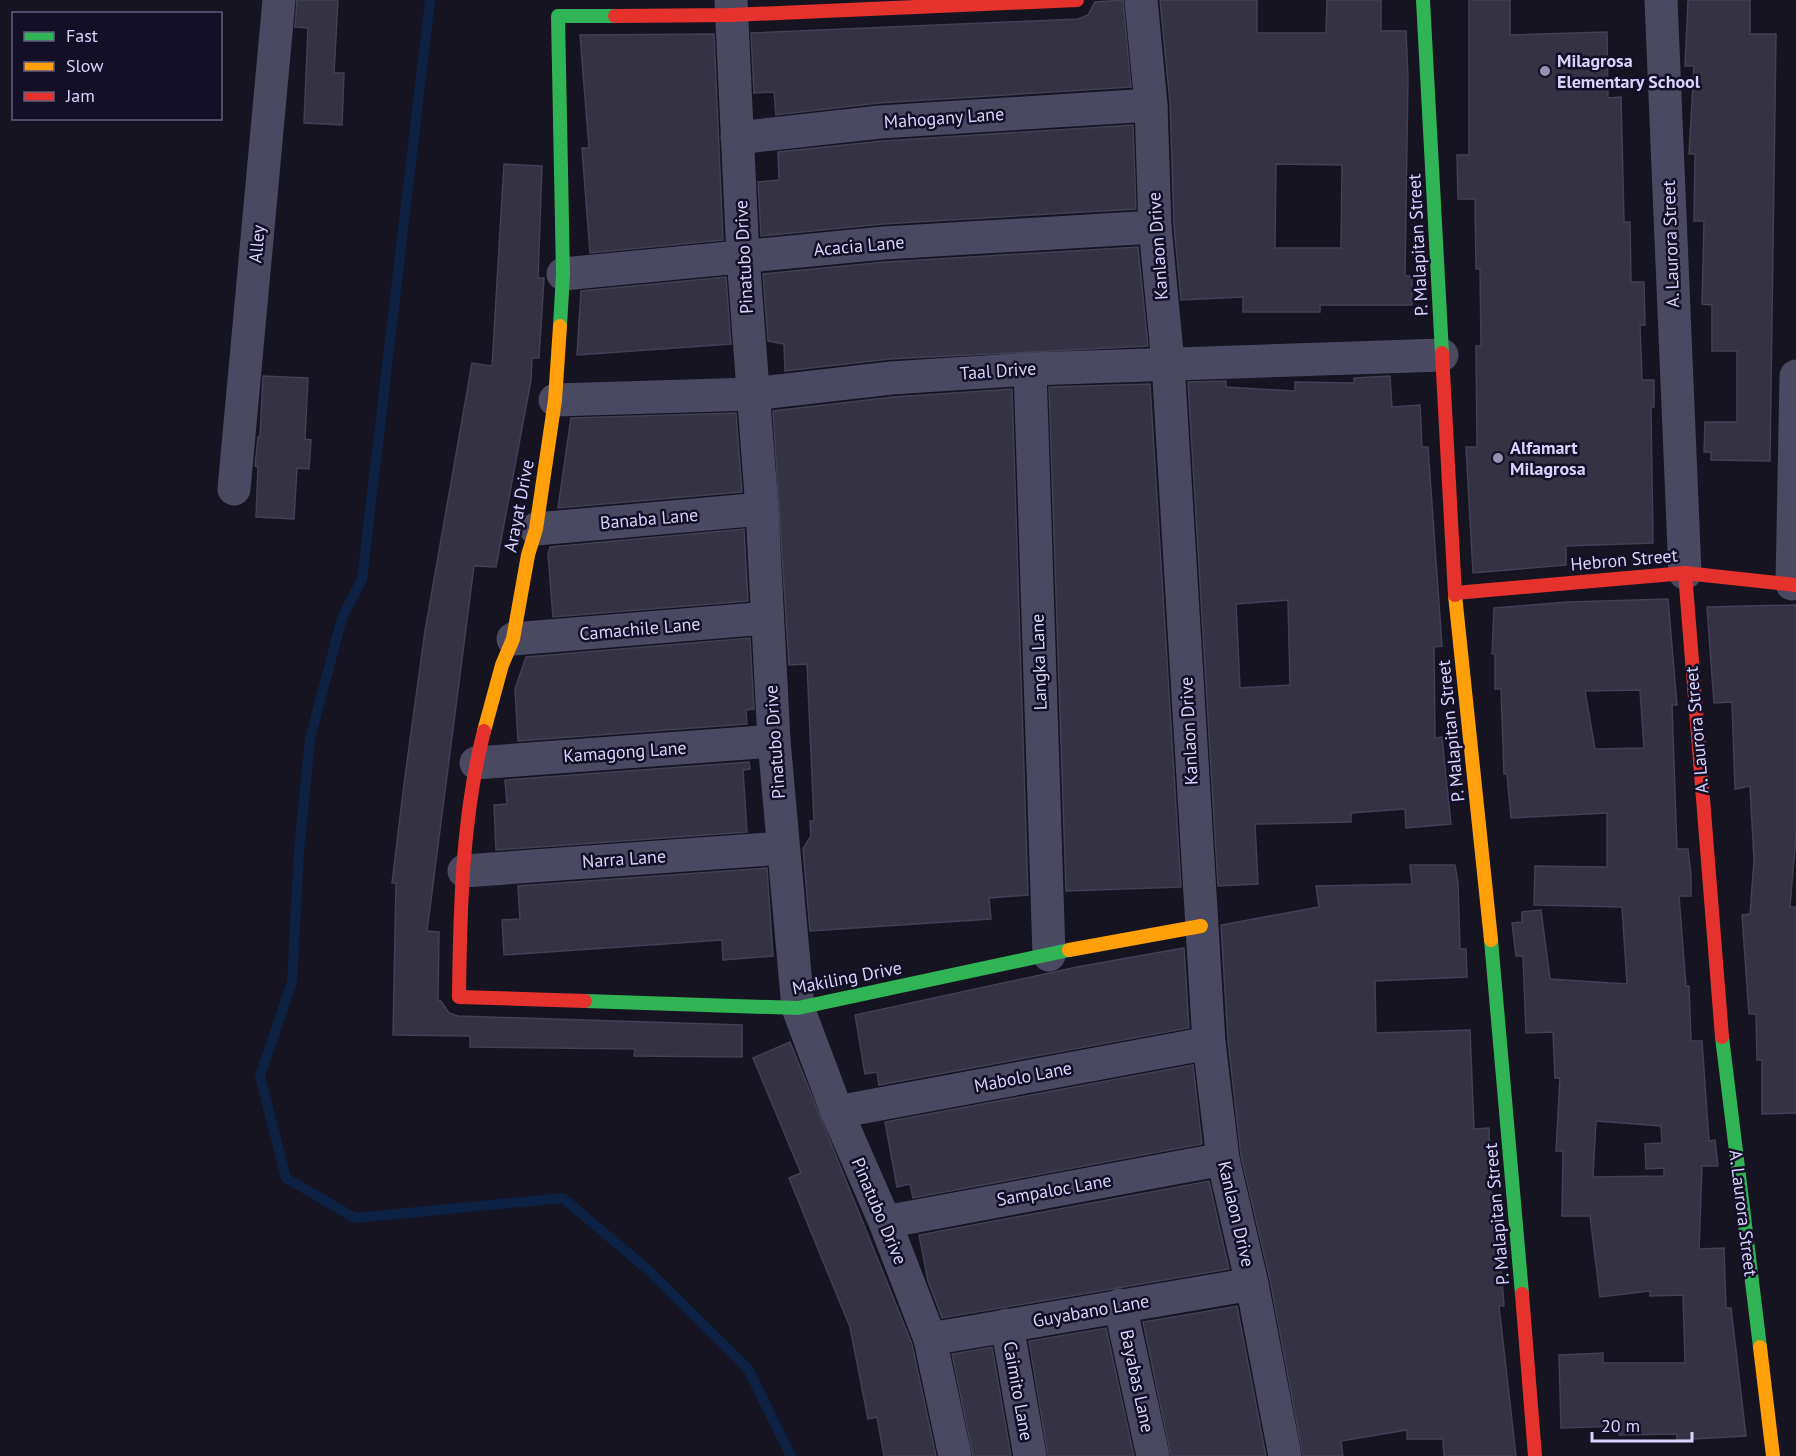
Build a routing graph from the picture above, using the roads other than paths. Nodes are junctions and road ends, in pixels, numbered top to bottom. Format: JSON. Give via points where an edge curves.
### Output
{"nodes":[{"id":1,"x":279,"y":0,"type":"edge"},
{"id":2,"x":1077,"y":0,"type":"edge"},
{"id":3,"x":1141,"y":0,"type":"edge"},
{"id":4,"x":1423,"y":0,"type":"edge"},
{"id":5,"x":1661,"y":0,"type":"edge"},
{"id":6,"x":598,"y":8,"type":"edge"},
{"id":7,"x":731,"y":8,"type":"edge"},
{"id":8,"x":1151,"y":105,"type":"junction"},
{"id":9,"x":737,"y":138,"type":"junction"},
{"id":10,"x":1155,"y":227,"type":"junction"},
{"id":11,"x":743,"y":257,"type":"junction"},
{"id":12,"x":562,"y":274,"type":"junction"},
{"id":13,"x":1442,"y":355,"type":"junction"},
{"id":14,"x":1168,"y":363,"type":"junction"},
{"id":15,"x":1030,"y":369,"type":"junction"},
{"id":16,"x":1796,"y":376,"type":"edge"},
{"id":17,"x":753,"y":394,"type":"junction"},
{"id":18,"x":555,"y":400,"type":"junction"},
{"id":19,"x":234,"y":489,"type":"dead end"},
{"id":20,"x":762,"y":509,"type":"junction"},
{"id":21,"x":537,"y":529,"type":"junction"},
{"id":22,"x":1684,"y":573,"type":"junction"},
{"id":23,"x":1794,"y":585,"type":"edge"},
{"id":24,"x":1455,"y":593,"type":"junction"},
{"id":25,"x":767,"y":618,"type":"junction"},
{"id":26,"x":513,"y":639,"type":"junction"},
{"id":27,"x":774,"y":741,"type":"junction"},
{"id":28,"x":476,"y":763,"type":"junction"},
{"id":29,"x":783,"y":848,"type":"junction"},
{"id":30,"x":464,"y":870,"type":"junction"},
{"id":31,"x":1201,"y":926,"type":"junction"},
{"id":32,"x":1049,"y":955,"type":"junction"},
{"id":33,"x":459,"y":997,"type":"joint"},
{"id":34,"x":798,"y":1008,"type":"junction"},
{"id":35,"x":1209,"y":1043,"type":"junction"},
{"id":36,"x":837,"y":1112,"type":"junction"},
{"id":37,"x":1223,"y":1159,"type":"junction"},
{"id":38,"x":885,"y":1221,"type":"junction"},
{"id":39,"x":1252,"y":1284,"type":"junction"},
{"id":40,"x":1120,"y":1305,"type":"junction"},
{"id":41,"x":1007,"y":1325,"type":"junction"},
{"id":42,"x":930,"y":1339,"type":"junction"},
{"id":43,"x":955,"y":1456,"type":"edge"},
{"id":44,"x":1030,"y":1456,"type":"edge"},
{"id":45,"x":1153,"y":1456,"type":"edge"},
{"id":46,"x":1284,"y":1456,"type":"edge"},
{"id":47,"x":1535,"y":1456,"type":"edge"},
{"id":48,"x":1773,"y":1456,"type":"edge"}],
"edges":[{"from":1,"to":19,"type":"street","name":"Alley"},
{"from":2,"to":7,"type":"street"},
{"from":3,"to":8,"type":"street","name":"Kanlaon Drive"},
{"from":4,"to":13,"type":"street","name":"P. Malapitan Street"},
{"from":5,"to":22,"type":"street","name":"A. Laurora Street"},
{"from":6,"to":7,"type":"street"},
{"from":6,"to":12,"type":"street","name":"Arayat Drive","via":[[558,16]]},
{"from":7,"to":9,"type":"street","name":"Pinatubo Drive"},
{"from":8,"to":9,"type":"street","name":"Mahogany Lane","via":[[880,122]]},
{"from":8,"to":10,"type":"street","name":"Kanlaon Drive"},
{"from":9,"to":11,"type":"street","name":"Pinatubo Drive"},
{"from":10,"to":11,"type":"street","name":"Acacia Lane","via":[[884,243]]},
{"from":10,"to":14,"type":"street","name":"Kanlaon Drive"},
{"from":11,"to":12,"type":"street","name":"Acacia Lane"},
{"from":11,"to":17,"type":"street","name":"Pinatubo Drive"},
{"from":12,"to":18,"type":"street","name":"Arayat Drive"},
{"from":13,"to":14,"type":"street","name":"Taal Drive"},
{"from":13,"to":24,"type":"street","name":"P. Malapitan Street"},
{"from":14,"to":15,"type":"street","name":"Taal Drive"},
{"from":14,"to":31,"type":"street","name":"Kanlaon Drive"},
{"from":15,"to":17,"type":"street","name":"Taal Drive","via":[[891,378]]},
{"from":15,"to":32,"type":"street","name":"Langka Lane"},
{"from":16,"to":23,"type":"street"},
{"from":17,"to":18,"type":"street","name":"Taal Drive"},
{"from":17,"to":20,"type":"street","name":"Pinatubo Drive"},
{"from":18,"to":21,"type":"street","name":"Arayat Drive"},
{"from":20,"to":21,"type":"street","name":"Banaba Lane"},
{"from":20,"to":25,"type":"street","name":"Pinatubo Drive"},
{"from":21,"to":26,"type":"street","name":"Arayat Drive","via":[[528,555]]},
{"from":22,"to":23,"type":"street","name":"Hebron Street"},
{"from":22,"to":24,"type":"street","name":"Hebron Street"},
{"from":22,"to":48,"type":"street","name":"A. Laurora Street","via":[[1725,1068]]},
{"from":24,"to":47,"type":"street","name":"P. Malapitan Street","via":[[1498,1004]]},
{"from":25,"to":26,"type":"street","name":"Camachile Lane"},
{"from":25,"to":27,"type":"street","name":"Pinatubo Drive"},
{"from":26,"to":28,"type":"street","name":"Arayat Drive","via":[[502,665]]},
{"from":27,"to":28,"type":"street","name":"Kamagong Lane"},
{"from":27,"to":29,"type":"street","name":"Pinatubo Drive"},
{"from":28,"to":30,"type":"street","name":"Arayat Drive"},
{"from":29,"to":30,"type":"street","name":"Narra Lane"},
{"from":29,"to":34,"type":"street","name":"Pinatubo Drive"},
{"from":30,"to":33,"type":"street","name":"Arayat Drive"},
{"from":31,"to":32,"type":"street","name":"Makiling Drive"},
{"from":31,"to":35,"type":"street","name":"Kanlaon Drive"},
{"from":32,"to":34,"type":"street","name":"Makiling Drive"},
{"from":33,"to":34,"type":"street","name":"Makiling Drive"},
{"from":34,"to":36,"type":"street","name":"Pinatubo Drive"},
{"from":35,"to":36,"type":"street","name":"Mabolo Lane"},
{"from":35,"to":37,"type":"street","name":"Kanlaon Drive"},
{"from":36,"to":38,"type":"street","name":"Pinatubo Drive"},
{"from":37,"to":38,"type":"street","name":"Sampaloc Lane"},
{"from":37,"to":39,"type":"street","name":"Kanlaon Drive"},
{"from":38,"to":42,"type":"street","name":"Pinatubo Drive"},
{"from":39,"to":40,"type":"street","name":"Guyabano Lane"},
{"from":39,"to":46,"type":"street","name":"Kanlaon Drive"},
{"from":40,"to":41,"type":"street","name":"Guyabano Lane"},
{"from":40,"to":45,"type":"street","name":"Bayabas Lane"},
{"from":41,"to":42,"type":"street","name":"Guyabano Lane"},
{"from":41,"to":44,"type":"street","name":"Caimito Lane"},
{"from":42,"to":43,"type":"street","name":"Pinatubo Drive"}]}
